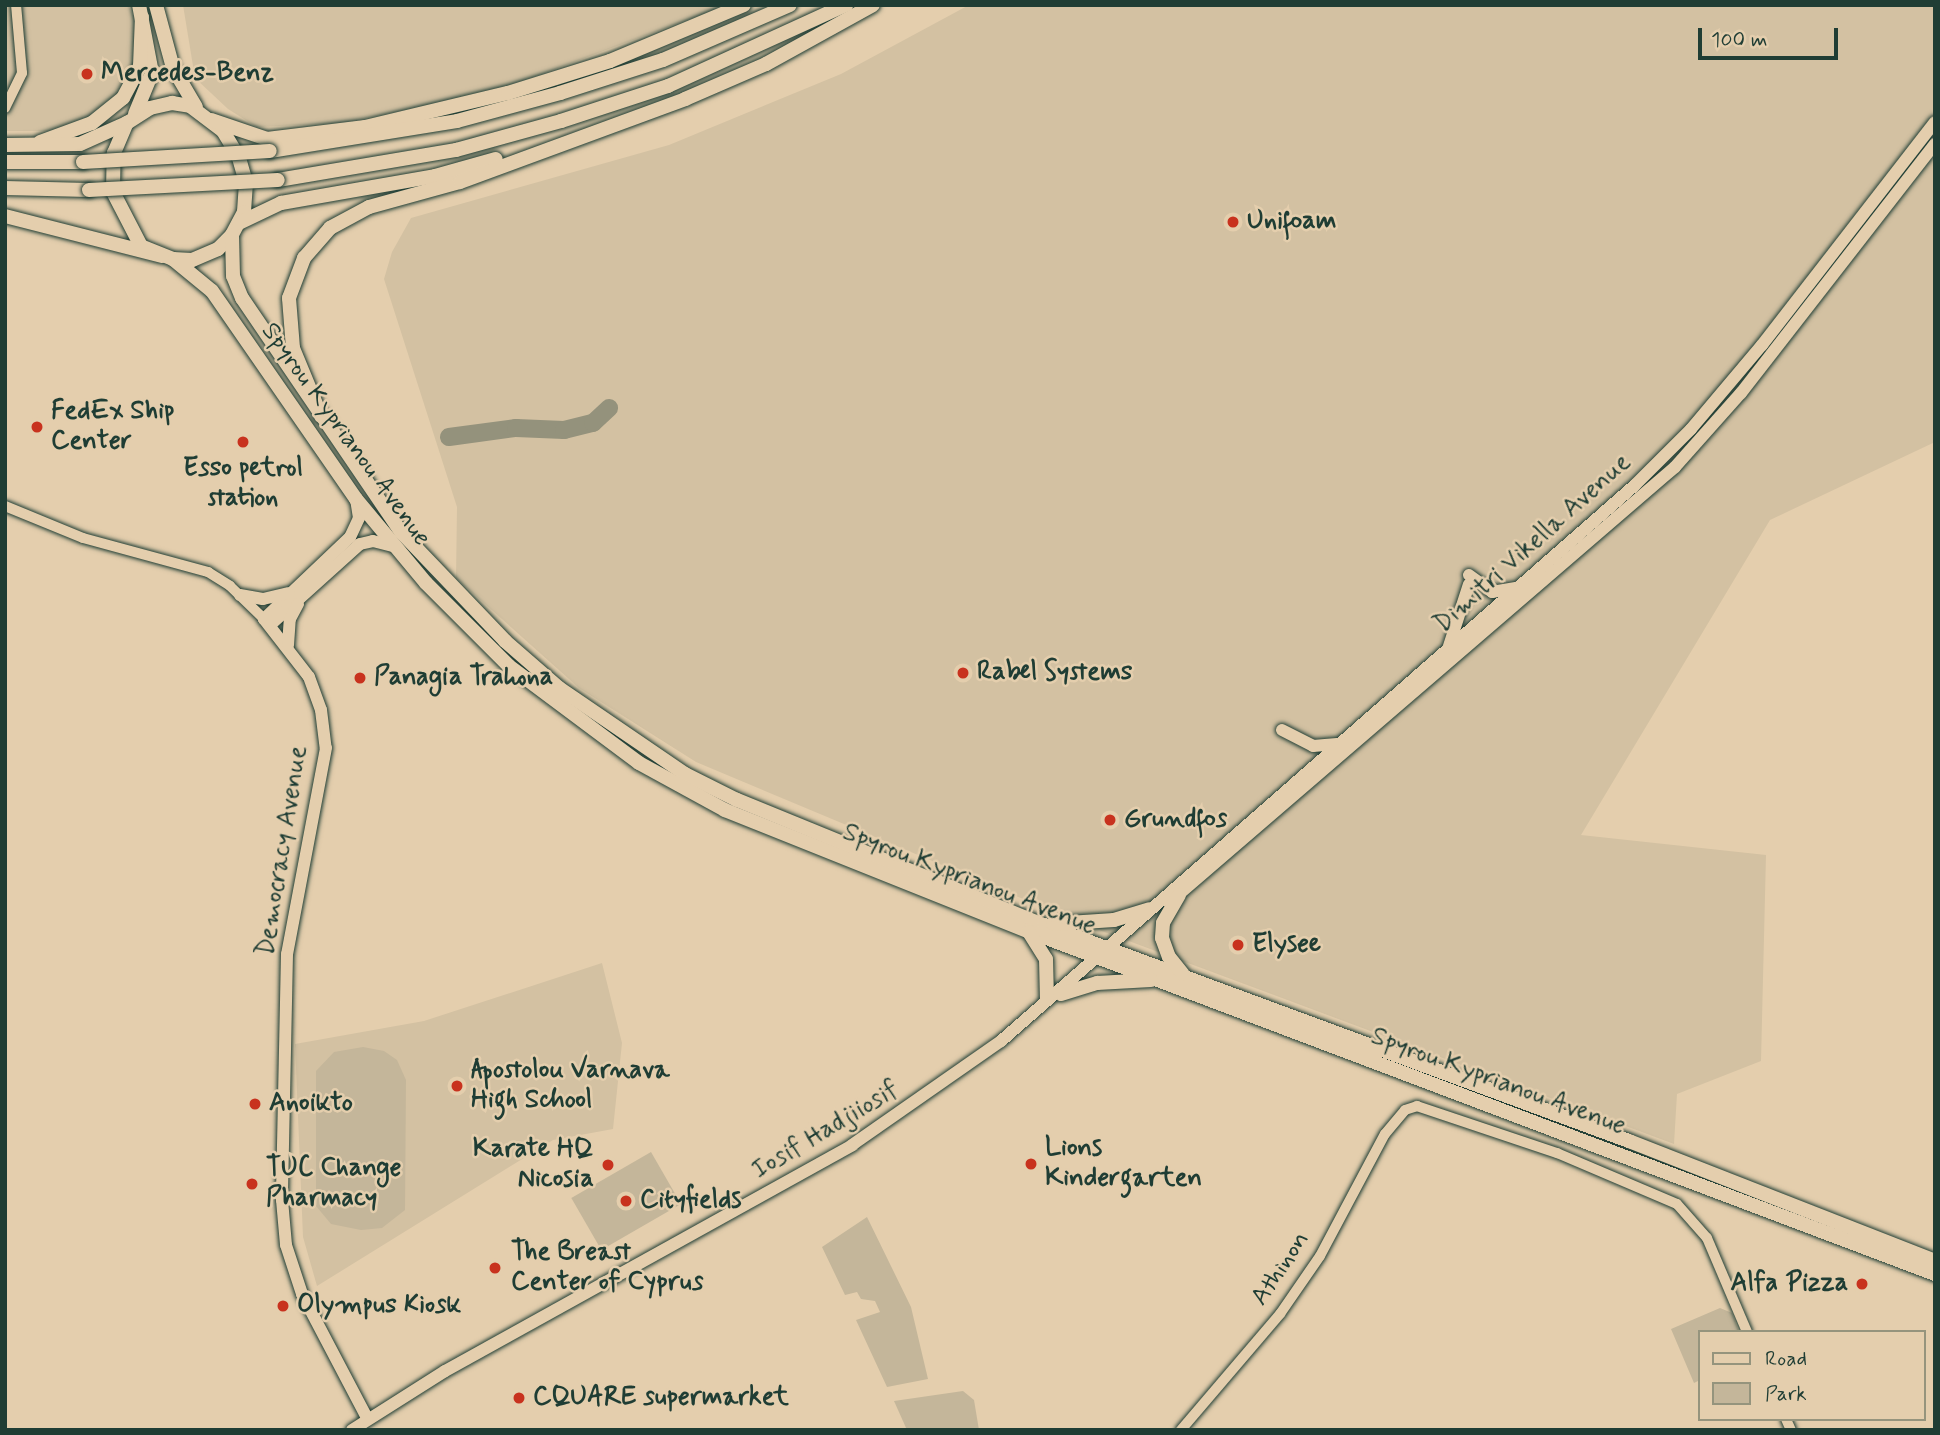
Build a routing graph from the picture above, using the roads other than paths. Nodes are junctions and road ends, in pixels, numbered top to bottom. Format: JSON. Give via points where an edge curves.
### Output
{"nodes":[{"id":1,"x":16,"y":5,"type":"edge"},
{"id":2,"x":156,"y":5,"type":"edge"},
{"id":3,"x":744,"y":5,"type":"edge"},
{"id":4,"x":790,"y":5,"type":"edge"},
{"id":5,"x":846,"y":5,"type":"edge"},
{"id":6,"x":873,"y":5,"type":"edge"},
{"id":7,"x":141,"y":11,"type":"edge"},
{"id":8,"x":5,"y":108,"type":"edge"},
{"id":9,"x":206,"y":116,"type":"junction"},
{"id":10,"x":130,"y":121,"type":"junction"},
{"id":11,"x":1935,"y":122,"type":"edge"},
{"id":12,"x":572,"y":139,"type":"junction"},
{"id":13,"x":1935,"y":144,"type":"edge"},
{"id":14,"x":5,"y":145,"type":"edge"},
{"id":15,"x":24,"y":147,"type":"junction"},
{"id":16,"x":5,"y":162,"type":"edge"},
{"id":17,"x":5,"y":188,"type":"edge"},
{"id":18,"x":5,"y":216,"type":"edge"},
{"id":19,"x":236,"y":229,"type":"junction"},
{"id":20,"x":168,"y":257,"type":"junction"},
{"id":21,"x":321,"y":416,"type":"junction"},
{"id":22,"x":356,"y":499,"type":"junction"},
{"id":23,"x":5,"y":506,"type":"edge"},
{"id":24,"x":393,"y":546,"type":"junction"},
{"id":25,"x":1522,"y":586,"type":"junction"},
{"id":26,"x":298,"y":593,"type":"junction"},
{"id":27,"x":240,"y":595,"type":"junction"},
{"id":28,"x":267,"y":622,"type":"junction"},
{"id":29,"x":288,"y":645,"type":"junction"},
{"id":30,"x":1446,"y":652,"type":"junction"},
{"id":31,"x":1282,"y":730,"type":"dead end"},
{"id":32,"x":1337,"y":744,"type":"junction"},
{"id":33,"x":1179,"y":895,"type":"junction"},
{"id":34,"x":1149,"y":909,"type":"junction"},
{"id":35,"x":1044,"y":925,"type":"junction"},
{"id":36,"x":1028,"y":931,"type":"junction"},
{"id":37,"x":1104,"y":953,"type":"junction"},
{"id":38,"x":1186,"y":976,"type":"junction"},
{"id":39,"x":1159,"y":980,"type":"junction"},
{"id":40,"x":1054,"y":996,"type":"junction"},
{"id":41,"x":1935,"y":1261,"type":"edge"},
{"id":42,"x":1935,"y":1274,"type":"edge"},
{"id":43,"x":1746,"y":1330,"type":"edge"},
{"id":44,"x":367,"y":1418,"type":"junction"},
{"id":45,"x":352,"y":1430,"type":"edge"},
{"id":46,"x":1181,"y":1430,"type":"edge"}],
"edges":[{"from":1,"to":8,"type":"street","via":[[22,73]]},
{"from":2,"to":9,"type":"main road","via":[[180,84]]},
{"from":3,"to":9,"type":"main road","via":[[635,53],[509,93],[365,127],[267,139]]},
{"from":4,"to":16,"type":"main road","bridge":true,"via":[[663,60],[457,121],[271,151]]},
{"from":5,"to":17,"type":"main road","bridge":true,"via":[[668,86],[456,150],[278,180],[89,190]]},
{"from":6,"to":12,"type":"main road","via":[[743,74]]},
{"from":7,"to":10,"type":"main road","via":[[152,73]]},
{"from":7,"to":15,"type":"main road","via":[[140,66],[123,98],[92,123]]},
{"from":9,"to":10,"type":"main road","via":[[172,103],[150,108]]},
{"from":9,"to":19,"type":"main road","via":[[234,147],[244,173],[246,204]]},
{"from":10,"to":15,"type":"main road","via":[[93,141]]},
{"from":10,"to":20,"type":"main road","via":[[114,153],[113,192],[141,246]]},
{"from":11,"to":25,"type":"main road","name":"Dimitri Vikella Avenue","via":[[1690,429]]},
{"from":12,"to":19,"type":"main road","via":[[435,176],[281,203]]},
{"from":12,"to":21,"type":"main road","via":[[460,182],[369,207],[345,217],[315,243],[295,277],[288,316],[301,374]]},
{"from":13,"to":33,"type":"main road","name":"Dimitri Vikella Avenue","via":[[1741,393],[1675,467]]},
{"from":14,"to":15,"type":"main road"},
{"from":18,"to":20,"type":"main road"},
{"from":19,"to":20,"type":"main road","via":[[210,254]]},
{"from":19,"to":21,"type":"main road","name":"Spyrou Kyprianou Avenue","via":[[231,266],[236,286]]},
{"from":20,"to":22,"type":"main road","name":"Spyrou Kyprianou Avenue","via":[[212,291]]},
{"from":21,"to":35,"type":"main road","name":"Spyrou Kyprianou Avenue","via":[[381,507],[422,556],[505,641],[580,702],[685,774],[737,800]]},
{"from":22,"to":24,"type":"main road","name":"Spyrou Kyprianou Avenue"},
{"from":22,"to":26,"type":"main road","via":[[355,530]]},
{"from":23,"to":27,"type":"street","name":"Democracy Avenue","via":[[83,538],[208,572]]},
{"from":24,"to":26,"type":"main road","via":[[373,541],[360,544]]},
{"from":24,"to":36,"type":"main road","name":"Spyrou Kyprianou Avenue","via":[[509,666],[639,763],[725,810]]},
{"from":25,"to":30,"type":"main road","name":"Dimitri Vikella Avenue"},
{"from":25,"to":30,"type":"main road","via":[[1492,592],[1469,580]]},
{"from":26,"to":27,"type":"main road","via":[[263,599]]},
{"from":26,"to":28,"type":"main road"},
{"from":26,"to":29,"type":"main road"},
{"from":27,"to":28,"type":"street","name":"Democracy Avenue"},
{"from":28,"to":29,"type":"main road","name":"Democracy Avenue"},
{"from":29,"to":44,"type":"main road","name":"Democracy Avenue","via":[[315,691],[326,752],[287,954],[282,1073],[285,1234],[302,1294]]},
{"from":30,"to":32,"type":"main road","name":"Dimitri Vikella Avenue"},
{"from":31,"to":32,"type":"main road","via":[[1313,746]]},
{"from":32,"to":34,"type":"main road","name":"Dimitri Vikella Avenue"},
{"from":33,"to":37,"type":"main road","name":"Dimitri Vikella Avenue"},
{"from":33,"to":38,"type":"main road","via":[[1163,923],[1161,938],[1169,957]]},
{"from":34,"to":35,"type":"main road","via":[[1106,921]]},
{"from":34,"to":37,"type":"main road","name":"Dimitri Vikella Avenue"},
{"from":35,"to":37,"type":"main road","name":"Spyrou Kyprianou Avenue"},
{"from":36,"to":37,"type":"main road","name":"Spyrou Kyprianou Avenue"},
{"from":36,"to":40,"type":"main road","via":[[1046,960]]},
{"from":37,"to":38,"type":"main road","name":"Spyrou Kyprianou Avenue"},
{"from":37,"to":39,"type":"main road","name":"Spyrou Kyprianou Avenue"},
{"from":37,"to":40,"type":"main road","name":"Iosif Hadjiiosif"},
{"from":38,"to":41,"type":"main road","name":"Spyrou Kyprianou Avenue"},
{"from":39,"to":40,"type":"main road","via":[[1097,983]]},
{"from":39,"to":42,"type":"main road","name":"Spyrou Kyprianou Avenue"},
{"from":40,"to":44,"type":"main road","name":"Iosif Hadjiiosif","via":[[977,1061],[885,1125]]},
{"from":43,"to":46,"type":"street","name":"Athinon","via":[[1707,1238],[1677,1204],[1427,1105],[1405,1110],[1396,1118],[1305,1281]]},
{"from":44,"to":45,"type":"main road","name":"Iosif Hadjiiosif"}]}
